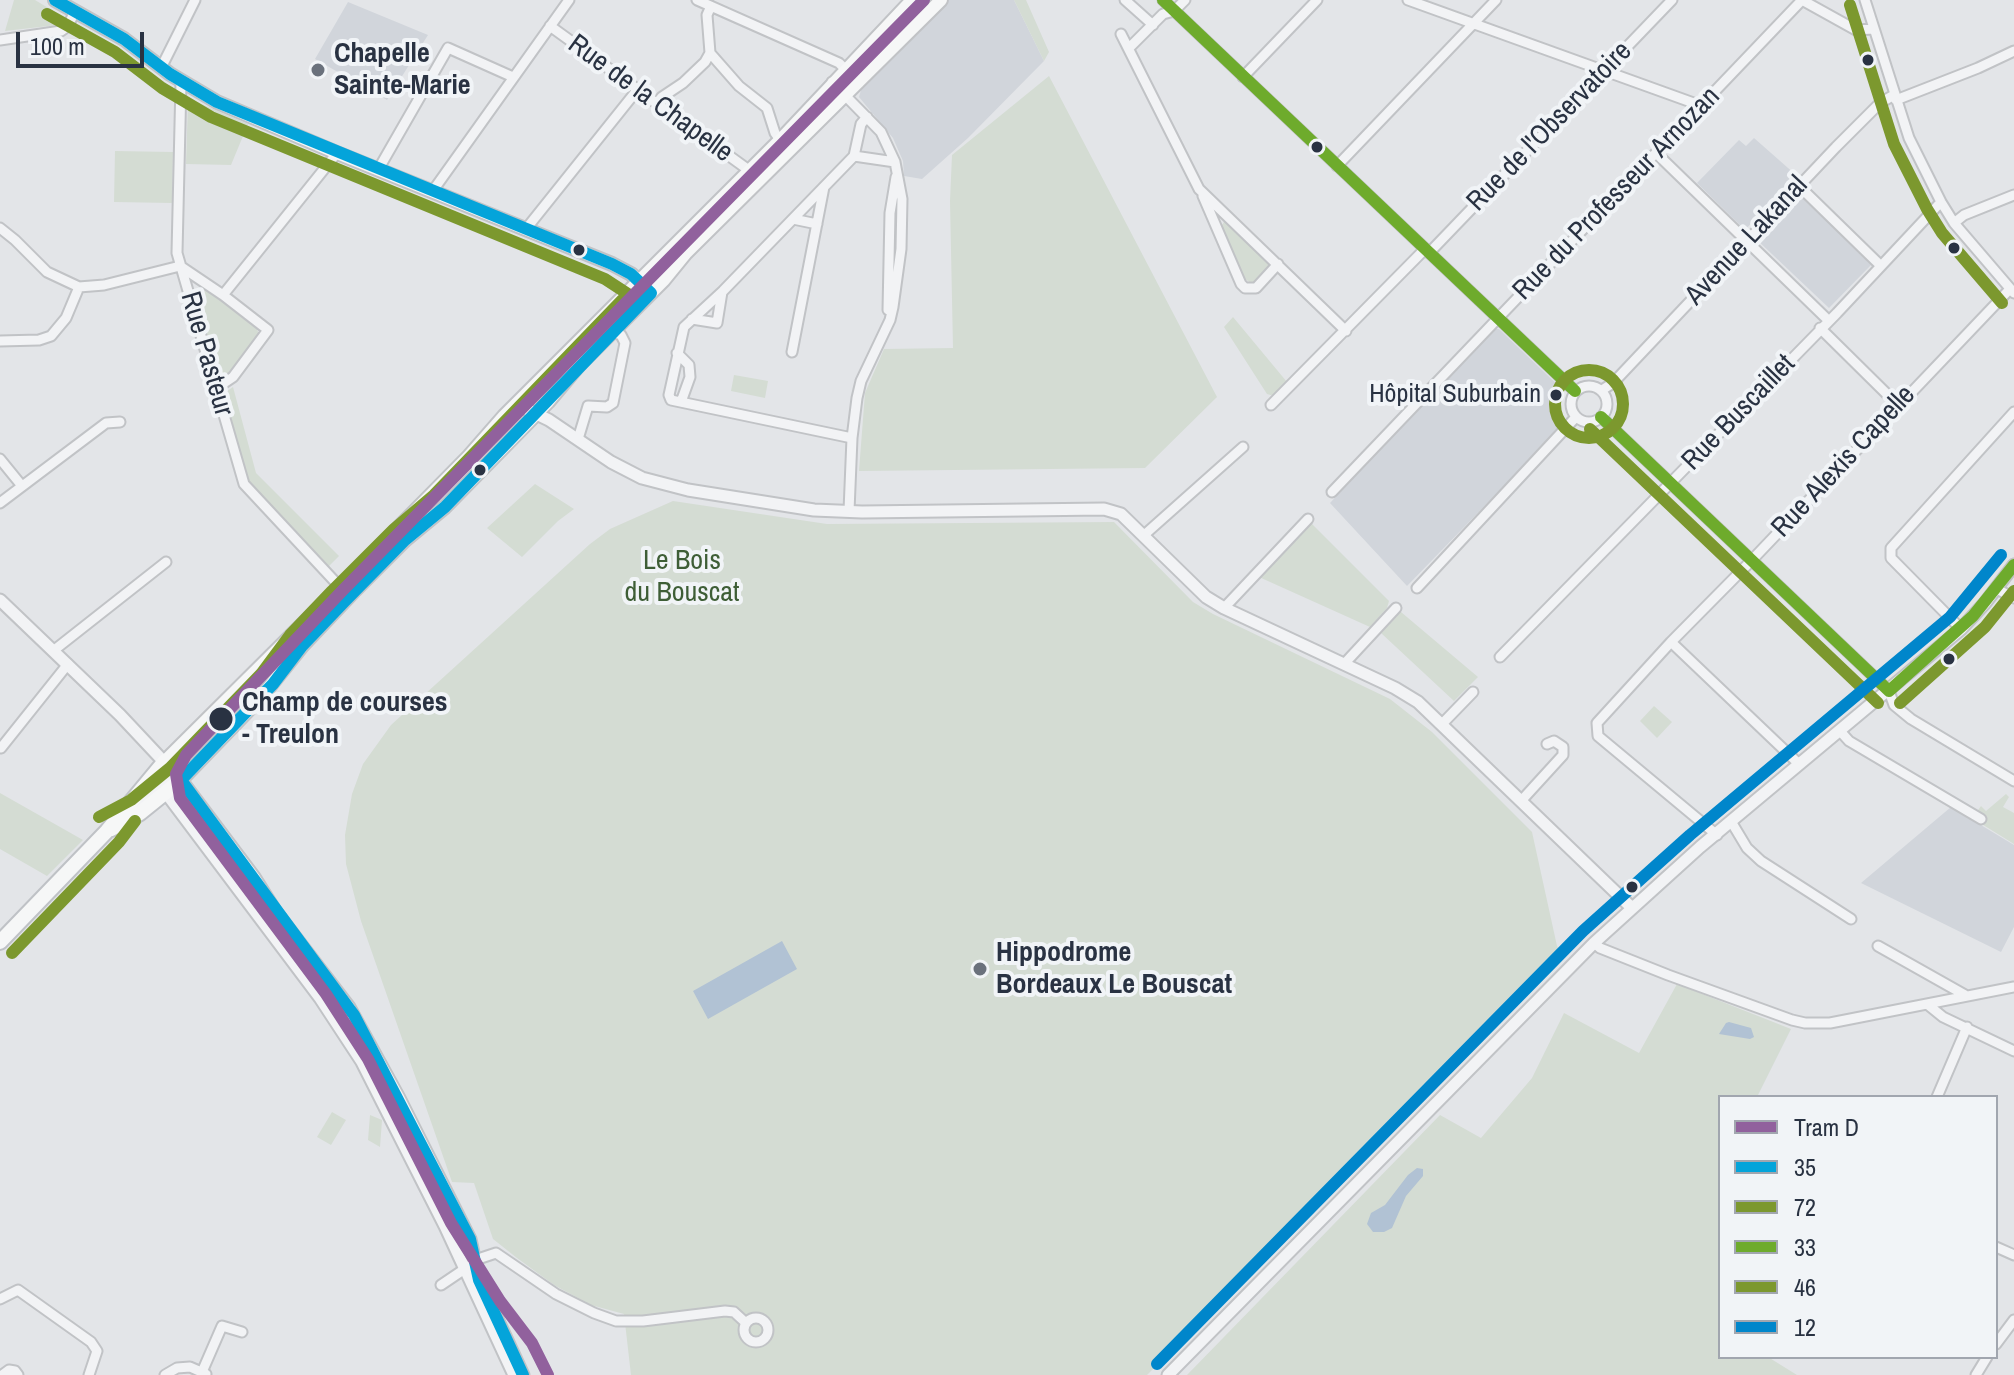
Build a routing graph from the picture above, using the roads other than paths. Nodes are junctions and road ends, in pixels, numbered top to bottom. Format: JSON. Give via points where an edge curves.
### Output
{"nodes":[{"id":1,"x":55,"y":0,"type":"edge"},
{"id":2,"x":195,"y":0,"type":"edge"},
{"id":3,"x":569,"y":0,"type":"edge"},
{"id":4,"x":697,"y":0,"type":"edge"},
{"id":5,"x":912,"y":0,"type":"edge"},
{"id":6,"x":941,"y":0,"type":"edge"},
{"id":7,"x":1125,"y":0,"type":"edge"},
{"id":8,"x":1163,"y":0,"type":"edge"},
{"id":9,"x":1185,"y":0,"type":"edge"},
{"id":10,"x":1317,"y":0,"type":"edge"},
{"id":11,"x":1408,"y":0,"type":"edge"},
{"id":12,"x":1496,"y":0,"type":"edge"},
{"id":13,"x":1672,"y":0,"type":"edge"},
{"id":14,"x":1802,"y":0,"type":"edge"},
{"id":15,"x":1865,"y":0,"type":"edge"},
{"id":16,"x":717,"y":5,"type":"edge"},
{"id":17,"x":75,"y":11,"type":"junction"},
{"id":18,"x":1174,"y":11,"type":"junction"},
{"id":19,"x":1473,"y":24,"type":"junction"},
{"id":20,"x":1153,"y":25,"type":"junction"},
{"id":21,"x":550,"y":26,"type":"junction"},
{"id":22,"x":1873,"y":29,"type":"junction"},
{"id":23,"x":1121,"y":34,"type":"dead end"},
{"id":24,"x":0,"y":40,"type":"edge"},
{"id":25,"x":1129,"y":48,"type":"junction"},
{"id":26,"x":2014,"y":51,"type":"edge"},
{"id":27,"x":710,"y":53,"type":"junction"},
{"id":28,"x":161,"y":68,"type":"junction"},
{"id":29,"x":845,"y":69,"type":"junction"},
{"id":30,"x":1606,"y":71,"type":"junction"},
{"id":31,"x":513,"y":77,"type":"junction"},
{"id":32,"x":1243,"y":77,"type":"junction"},
{"id":33,"x":181,"y":82,"type":"junction"},
{"id":34,"x":832,"y":82,"type":"junction"},
{"id":35,"x":859,"y":83,"type":"junction"},
{"id":36,"x":638,"y":89,"type":"junction"},
{"id":37,"x":845,"y":96,"type":"junction"},
{"id":38,"x":1895,"y":97,"type":"junction"},
{"id":39,"x":657,"y":103,"type":"junction"},
{"id":40,"x":1702,"y":106,"type":"junction"},
{"id":41,"x":867,"y":117,"type":"junction"},
{"id":42,"x":780,"y":140,"type":"junction"},
{"id":43,"x":337,"y":153,"type":"junction"},
{"id":44,"x":1656,"y":153,"type":"junction"},
{"id":45,"x":854,"y":156,"type":"junction"},
{"id":46,"x":895,"y":162,"type":"junction"},
{"id":47,"x":1337,"y":166,"type":"junction"},
{"id":48,"x":378,"y":170,"type":"junction"},
{"id":49,"x":750,"y":171,"type":"junction"},
{"id":50,"x":824,"y":186,"type":"junction"},
{"id":51,"x":1799,"y":186,"type":"junction"},
{"id":52,"x":1199,"y":189,"type":"junction"},
{"id":53,"x":432,"y":192,"type":"junction"},
{"id":54,"x":2014,"y":195,"type":"edge"},
{"id":55,"x":1941,"y":202,"type":"junction"},
{"id":56,"x":793,"y":219,"type":"junction"},
{"id":57,"x":1954,"y":223,"type":"junction"},
{"id":58,"x":817,"y":224,"type":"junction"},
{"id":59,"x":0,"y":228,"type":"edge"},
{"id":60,"x":526,"y":229,"type":"junction"},
{"id":61,"x":1746,"y":241,"type":"junction"},
{"id":62,"x":1427,"y":251,"type":"junction"},
{"id":63,"x":1278,"y":264,"type":"junction"},
{"id":64,"x":1880,"y":265,"type":"junction"},
{"id":65,"x":180,"y":266,"type":"junction"},
{"id":66,"x":638,"y":280,"type":"junction"},
{"id":67,"x":79,"y":287,"type":"junction"},
{"id":68,"x":723,"y":291,"type":"junction"},
{"id":69,"x":2012,"y":291,"type":"edge"},
{"id":70,"x":651,"y":293,"type":"junction"},
{"id":71,"x":223,"y":295,"type":"junction"},
{"id":72,"x":1498,"y":318,"type":"junction"},
{"id":73,"x":692,"y":319,"type":"junction"},
{"id":74,"x":1828,"y":320,"type":"junction"},
{"id":75,"x":1820,"y":328,"type":"junction"},
{"id":76,"x":1346,"y":331,"type":"junction"},
{"id":77,"x":612,"y":332,"type":"junction"},
{"id":78,"x":0,"y":341,"type":"edge"},
{"id":79,"x":792,"y":352,"type":"dead end"},
{"id":80,"x":677,"y":353,"type":"junction"},
{"id":81,"x":215,"y":389,"type":"junction"},
{"id":82,"x":1602,"y":390,"type":"junction"},
{"id":83,"x":1575,"y":391,"type":"junction"},
{"id":84,"x":681,"y":402,"type":"junction"},
{"id":85,"x":516,"y":404,"type":"junction"},
{"id":86,"x":1271,"y":405,"type":"dead end"},
{"id":87,"x":1898,"y":405,"type":"junction"},
{"id":88,"x":2014,"y":412,"type":"edge"},
{"id":89,"x":537,"y":413,"type":"junction"},
{"id":90,"x":1576,"y":417,"type":"junction"},
{"id":91,"x":1601,"y":417,"type":"junction"},
{"id":92,"x":120,"y":422,"type":"dead end"},
{"id":93,"x":852,"y":438,"type":"junction"},
{"id":94,"x":578,"y":439,"type":"junction"},
{"id":95,"x":1243,"y":447,"type":"dead end"},
{"id":96,"x":0,"y":459,"type":"edge"},
{"id":97,"x":1671,"y":484,"type":"junction"},
{"id":98,"x":22,"y":486,"type":"junction"},
{"id":99,"x":1332,"y":492,"type":"dead end"},
{"id":100,"x":0,"y":503,"type":"edge"},
{"id":101,"x":849,"y":511,"type":"junction"},
{"id":102,"x":1308,"y":519,"type":"dead end"},
{"id":103,"x":1143,"y":536,"type":"junction"},
{"id":104,"x":1752,"y":560,"type":"junction"},
{"id":105,"x":166,"y":562,"type":"dead end"},
{"id":106,"x":2014,"y":565,"type":"edge"},
{"id":107,"x":340,"y":587,"type":"junction"},
{"id":108,"x":1417,"y":588,"type":"dead end"},
{"id":109,"x":1997,"y":589,"type":"junction"},
{"id":110,"x":2014,"y":598,"type":"edge"},
{"id":111,"x":0,"y":600,"type":"edge"},
{"id":112,"x":1224,"y":608,"type":"junction"},
{"id":113,"x":1396,"y":608,"type":"dead end"},
{"id":114,"x":1961,"y":629,"type":"junction"},
{"id":115,"x":1671,"y":642,"type":"junction"},
{"id":116,"x":53,"y":651,"type":"junction"},
{"id":117,"x":1500,"y":657,"type":"dead end"},
{"id":118,"x":1345,"y":663,"type":"junction"},
{"id":119,"x":68,"y":664,"type":"junction"},
{"id":120,"x":1889,"y":691,"type":"junction"},
{"id":121,"x":1473,"y":692,"type":"dead end"},
{"id":122,"x":1442,"y":724,"type":"junction"},
{"id":123,"x":1840,"y":731,"type":"junction"},
{"id":124,"x":1547,"y":744,"type":"dead end"},
{"id":125,"x":1,"y":748,"type":"edge"},
{"id":126,"x":165,"y":761,"type":"junction"},
{"id":127,"x":1799,"y":764,"type":"junction"},
{"id":128,"x":181,"y":780,"type":"junction"},
{"id":129,"x":2014,"y":781,"type":"edge"},
{"id":130,"x":166,"y":793,"type":"junction"},
{"id":131,"x":1521,"y":801,"type":"junction"},
{"id":132,"x":1981,"y":819,"type":"dead end"},
{"id":133,"x":129,"y":820,"type":"junction"},
{"id":134,"x":1732,"y":823,"type":"junction"},
{"id":135,"x":107,"y":831,"type":"junction"},
{"id":136,"x":1717,"y":835,"type":"junction"},
{"id":137,"x":1632,"y":908,"type":"junction"},
{"id":138,"x":1851,"y":919,"type":"dead end"},
{"id":139,"x":0,"y":942,"type":"edge"},
{"id":140,"x":1594,"y":943,"type":"junction"},
{"id":141,"x":1878,"y":946,"type":"dead end"},
{"id":142,"x":2014,"y":987,"type":"edge"},
{"id":143,"x":1965,"y":995,"type":"junction"},
{"id":144,"x":344,"y":1000,"type":"junction"},
{"id":145,"x":1927,"y":1004,"type":"junction"},
{"id":146,"x":330,"y":1012,"type":"junction"},
{"id":147,"x":1967,"y":1027,"type":"junction"},
{"id":148,"x":2014,"y":1051,"type":"edge"},
{"id":149,"x":1938,"y":1095,"type":"edge"},
{"id":150,"x":470,"y":1266,"type":"junction"},
{"id":151,"x":441,"y":1285,"type":"dead end"},
{"id":152,"x":0,"y":1299,"type":"edge"},
{"id":153,"x":2014,"y":1320,"type":"edge"},
{"id":154,"x":746,"y":1323,"type":"dead end"},
{"id":155,"x":242,"y":1332,"type":"dead end"},
{"id":156,"x":1998,"y":1341,"type":"edge"},
{"id":157,"x":205,"y":1374,"type":"edge"},
{"id":158,"x":2,"y":1375,"type":"edge"},
{"id":159,"x":18,"y":1375,"type":"edge"},
{"id":160,"x":89,"y":1375,"type":"edge"},
{"id":161,"x":165,"y":1375,"type":"edge"},
{"id":162,"x":514,"y":1375,"type":"edge"},
{"id":163,"x":523,"y":1375,"type":"edge"},
{"id":164,"x":1168,"y":1375,"type":"edge"}],
"edges":[{"from":1,"to":17,"type":"main road"},
{"from":2,"to":28,"type":"street"},
{"from":3,"to":21,"type":"street"},
{"from":4,"to":16,"type":"street"},
{"from":5,"to":29,"type":"main road"},
{"from":6,"to":35,"type":"main road"},
{"from":7,"to":20,"type":"street"},
{"from":8,"to":18,"type":"street"},
{"from":9,"to":18,"type":"street"},
{"from":10,"to":32,"type":"street"},
{"from":11,"to":19,"type":"street"},
{"from":12,"to":19,"type":"street"},
{"from":13,"to":30,"type":"street","name":"Rue de l'Observatoire"},
{"from":14,"to":22,"type":"street","via":[[1856,30]]},
{"from":14,"to":40,"type":"street","name":"Rue du Professeur Arnozan"},
{"from":15,"to":22,"type":"street"},
{"from":16,"to":27,"type":"street","via":[[707,15]]},
{"from":16,"to":29,"type":"street"},
{"from":17,"to":24,"type":"street","via":[[61,31]]},
{"from":17,"to":28,"type":"main road"},
{"from":18,"to":20,"type":"street"},
{"from":18,"to":32,"type":"street"},
{"from":19,"to":30,"type":"street"},
{"from":19,"to":47,"type":"street"},
{"from":20,"to":25,"type":"street"},
{"from":21,"to":31,"type":"street"},
{"from":21,"to":36,"type":"street","name":"Rue de la Chapelle"},
{"from":22,"to":38,"type":"street"},
{"from":23,"to":25,"type":"street"},
{"from":25,"to":52,"type":"street"},
{"from":26,"to":38,"type":"street","name":"Avenue Lakanal"},
{"from":27,"to":39,"type":"street"},
{"from":27,"to":42,"type":"street","via":[[767,108]]},
{"from":28,"to":33,"type":"main road"},
{"from":29,"to":34,"type":"main road"},
{"from":29,"to":35,"type":"street"},
{"from":30,"to":40,"type":"street"},
{"from":30,"to":62,"type":"street","name":"Rue de l'Observatoire"},
{"from":31,"to":48,"type":"street","via":[[448,48]]},
{"from":31,"to":53,"type":"street"},
{"from":32,"to":47,"type":"street"},
{"from":33,"to":43,"type":"main road"},
{"from":33,"to":65,"type":"street","name":"Rue Pasteur"},
{"from":34,"to":37,"type":"street"},
{"from":34,"to":42,"type":"main road"},
{"from":35,"to":37,"type":"main road"},
{"from":36,"to":39,"type":"street","name":"Rue de la Chapelle"},
{"from":36,"to":60,"type":"street"},
{"from":37,"to":41,"type":"street"},
{"from":37,"to":70,"type":"main road"},
{"from":38,"to":51,"type":"street","name":"Avenue Lakanal","via":[[1880,103]]},
{"from":38,"to":55,"type":"street"},
{"from":39,"to":49,"type":"street","name":"Rue de la Chapelle"},
{"from":40,"to":44,"type":"street","name":"Rue du Professeur Arnozan"},
{"from":41,"to":45,"type":"street"},
{"from":41,"to":46,"type":"street"},
{"from":42,"to":49,"type":"main road"},
{"from":43,"to":48,"type":"main road"},
{"from":43,"to":71,"type":"street"},
{"from":44,"to":61,"type":"street"},
{"from":44,"to":72,"type":"street","name":"Rue du Professeur Arnozan"},
{"from":45,"to":46,"type":"street"},
{"from":45,"to":50,"type":"street"},
{"from":46,"to":93,"type":"street","via":[[893,307],[861,381]]},
{"from":47,"to":62,"type":"street"},
{"from":48,"to":53,"type":"main road"},
{"from":49,"to":66,"type":"main road"},
{"from":50,"to":56,"type":"street"},
{"from":50,"to":58,"type":"street"},
{"from":51,"to":61,"type":"street","name":"Avenue Lakanal"},
{"from":51,"to":64,"type":"street"},
{"from":52,"to":63,"type":"street"},
{"from":52,"to":63,"type":"street","via":[[1245,288],[1256,288]]},
{"from":53,"to":60,"type":"main road"},
{"from":54,"to":57,"type":"street"},
{"from":55,"to":57,"type":"street"},
{"from":55,"to":64,"type":"street","name":"Rue Buscaillet"},
{"from":56,"to":58,"type":"street"},
{"from":56,"to":68,"type":"street"},
{"from":57,"to":69,"type":"street"},
{"from":58,"to":79,"type":"street"},
{"from":59,"to":67,"type":"street","via":[[47,272]]},
{"from":60,"to":66,"type":"main road","via":[[623,268]]},
{"from":61,"to":74,"type":"street"},
{"from":61,"to":82,"type":"street","name":"Avenue Lakanal"},
{"from":62,"to":72,"type":"street"},
{"from":62,"to":76,"type":"street","name":"Rue de l'Observatoire"},
{"from":63,"to":76,"type":"street"},
{"from":64,"to":74,"type":"street","name":"Rue Buscaillet"},
{"from":65,"to":67,"type":"street"},
{"from":65,"to":71,"type":"street"},
{"from":65,"to":81,"type":"street","name":"Rue Pasteur"},
{"from":66,"to":70,"type":"main road"},
{"from":66,"to":85,"type":"main road"},
{"from":67,"to":78,"type":"street","via":[[66,318],[51,336]]},
{"from":68,"to":73,"type":"street"},
{"from":68,"to":73,"type":"street","via":[[717,323]]},
{"from":69,"to":87,"type":"street","name":"Rue Alexis Capelle"},
{"from":70,"to":77,"type":"main road"},
{"from":71,"to":81,"type":"street","via":[[268,330],[233,377]]},
{"from":72,"to":83,"type":"street"},
{"from":72,"to":99,"type":"street","name":"Rue du Professeur Arnozan"},
{"from":73,"to":80,"type":"street","via":[[684,327]]},
{"from":74,"to":75,"type":"street","name":"Rue Buscaillet"},
{"from":75,"to":87,"type":"street"},
{"from":75,"to":97,"type":"street","name":"Rue Buscaillet"},
{"from":76,"to":86,"type":"street","name":"Rue de l'Observatoire"},
{"from":77,"to":89,"type":"main road"},
{"from":77,"to":94,"type":"street","via":[[625,343],[613,403],[588,406]]},
{"from":80,"to":84,"type":"street","via":[[689,365],[690,377]]},
{"from":80,"to":84,"type":"street","via":[[669,398]]},
{"from":81,"to":107,"type":"street","name":"Rue Pasteur","via":[[244,484]]},
{"from":82,"to":83,"type":"street","via":[[1586,385]]},
{"from":82,"to":91,"type":"street","via":[[1607,404]]},
{"from":83,"to":90,"type":"street","via":[[1571,404]]},
{"from":84,"to":93,"type":"street"},
{"from":85,"to":89,"type":"street"},
{"from":85,"to":107,"type":"main road"},
{"from":87,"to":104,"type":"street","name":"Rue Alexis Capelle"},
{"from":88,"to":114,"type":"street","via":[[1891,548],[1891,558]]},
{"from":89,"to":94,"type":"street"},
{"from":89,"to":128,"type":"main road","via":[[355,590]]},
{"from":90,"to":91,"type":"street","via":[[1589,422]]},
{"from":90,"to":108,"type":"street"},
{"from":91,"to":97,"type":"street"},
{"from":92,"to":98,"type":"street","via":[[106,423]]},
{"from":93,"to":101,"type":"street"},
{"from":94,"to":101,"type":"street","via":[[657,484]]},
{"from":95,"to":103,"type":"street"},
{"from":96,"to":98,"type":"street"},
{"from":97,"to":104,"type":"street"},
{"from":97,"to":117,"type":"street","name":"Rue Buscaillet"},
{"from":98,"to":100,"type":"street"},
{"from":101,"to":103,"type":"street","via":[[1104,509],[1121,514]]},
{"from":102,"to":112,"type":"street"},
{"from":103,"to":112,"type":"street"},
{"from":104,"to":115,"type":"street","name":"Rue Alexis Capelle"},
{"from":104,"to":120,"type":"street"},
{"from":105,"to":116,"type":"street"},
{"from":106,"to":109,"type":"street"},
{"from":107,"to":126,"type":"main road"},
{"from":109,"to":110,"type":"street"},
{"from":109,"to":114,"type":"street"},
{"from":111,"to":116,"type":"street"},
{"from":112,"to":118,"type":"street"},
{"from":113,"to":118,"type":"street"},
{"from":114,"to":120,"type":"street"},
{"from":115,"to":127,"type":"street"},
{"from":115,"to":136,"type":"street","name":"Rue Alexis Capelle","via":[[1596,730]]},
{"from":116,"to":119,"type":"street"},
{"from":118,"to":122,"type":"street","via":[[1407,694]]},
{"from":119,"to":125,"type":"street"},
{"from":119,"to":126,"type":"street"},
{"from":120,"to":123,"type":"street"},
{"from":120,"to":129,"type":"street","via":[[1894,705],[1911,719]]},
{"from":121,"to":122,"type":"street"},
{"from":122,"to":131,"type":"street"},
{"from":123,"to":127,"type":"street"},
{"from":123,"to":132,"type":"street"},
{"from":124,"to":131,"type":"street","via":[[1554,741],[1563,747],[1563,755]]},
{"from":126,"to":128,"type":"street"},
{"from":126,"to":130,"type":"street"},
{"from":126,"to":133,"type":"street","via":[[157,785]]},
{"from":126,"to":135,"type":"main road"},
{"from":127,"to":134,"type":"street"},
{"from":128,"to":130,"type":"main road"},
{"from":128,"to":144,"type":"street"},
{"from":130,"to":133,"type":"main road"},
{"from":130,"to":146,"type":"street"},
{"from":131,"to":137,"type":"street"},
{"from":133,"to":135,"type":"main road"},
{"from":134,"to":136,"type":"street"},
{"from":134,"to":138,"type":"street","via":[[1761,861]]},
{"from":135,"to":139,"type":"main road"},
{"from":136,"to":137,"type":"street"},
{"from":137,"to":140,"type":"street"},
{"from":140,"to":145,"type":"street","via":[[1792,1020],[1830,1023]]},
{"from":140,"to":164,"type":"street"},
{"from":141,"to":143,"type":"street"},
{"from":142,"to":143,"type":"street"},
{"from":143,"to":145,"type":"street"},
{"from":144,"to":146,"type":"street"},
{"from":144,"to":150,"type":"street","via":[[470,1239]]},
{"from":145,"to":147,"type":"street"},
{"from":146,"to":150,"type":"street"},
{"from":147,"to":148,"type":"street"},
{"from":147,"to":149,"type":"street"},
{"from":150,"to":151,"type":"street"},
{"from":150,"to":154,"type":"street","via":[[499,1254],[576,1305],[616,1321],[725,1311]]},
{"from":150,"to":162,"type":"street"},
{"from":150,"to":163,"type":"street"},
{"from":152,"to":160,"type":"street","via":[[18,1290],[91,1342],[97,1351]]},
{"from":153,"to":156,"type":"street"},
{"from":155,"to":157,"type":"street","via":[[222,1326]]},
{"from":157,"to":161,"type":"street","via":[[190,1367]]},
{"from":158,"to":159,"type":"street","via":[[9,1370]]}]}
